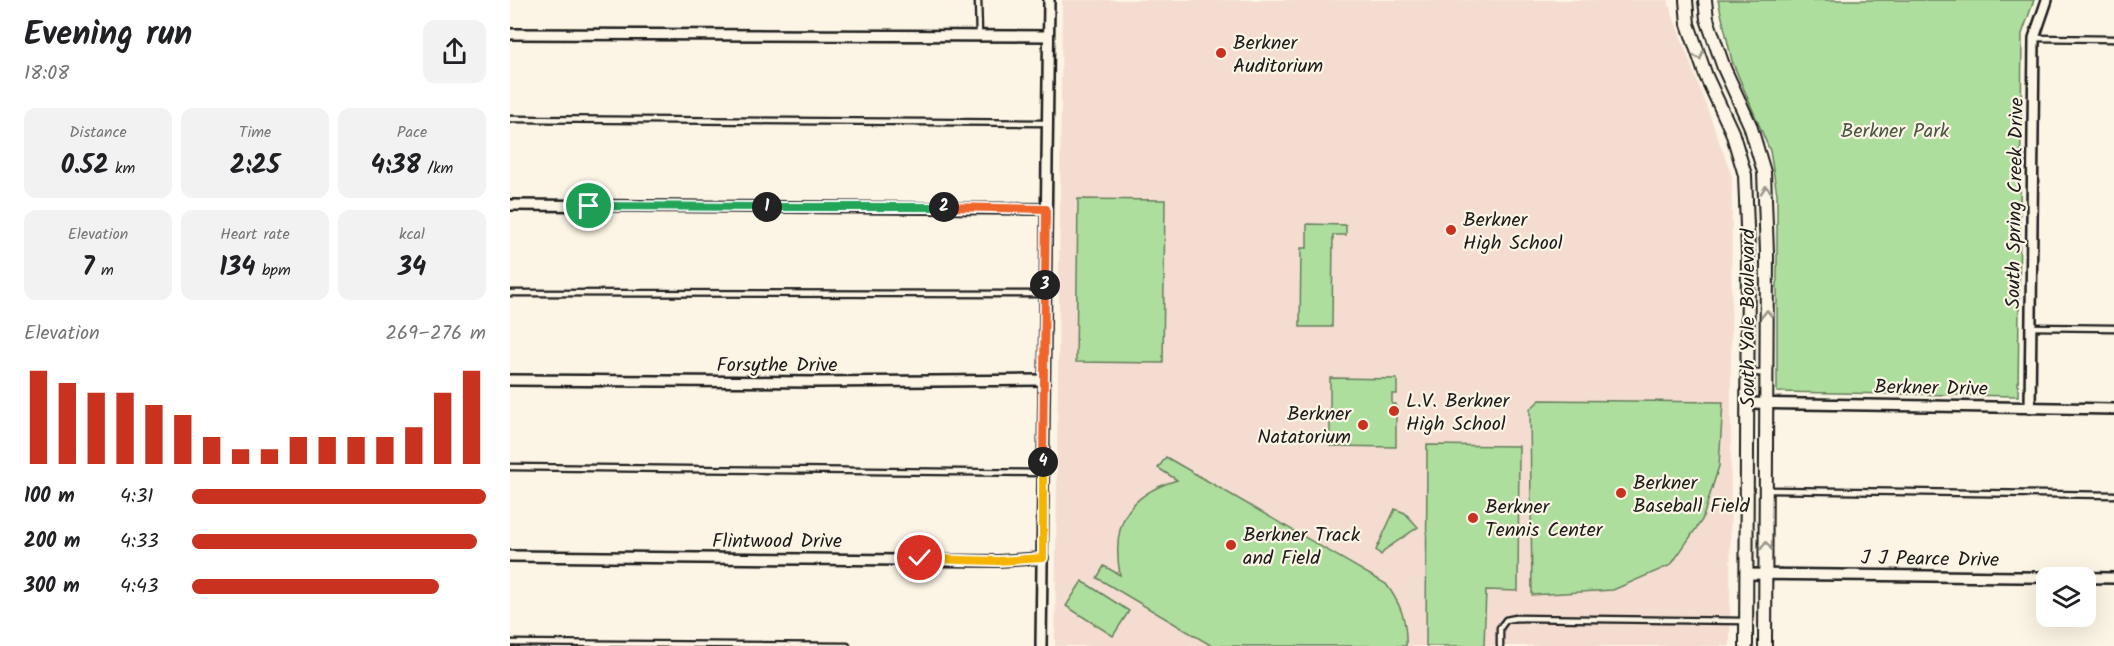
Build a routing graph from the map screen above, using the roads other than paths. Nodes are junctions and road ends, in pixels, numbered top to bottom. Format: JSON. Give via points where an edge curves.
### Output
{"nodes":[{"id":1,"x":978,"y":0,"type":"edge"},
{"id":2,"x":1049,"y":0,"type":"edge"},
{"id":3,"x":1686,"y":0,"type":"edge"},
{"id":4,"x":1705,"y":0,"type":"edge"},
{"id":5,"x":2047,"y":0,"type":"edge"},
{"id":6,"x":510,"y":34,"type":"edge"},
{"id":7,"x":979,"y":35,"type":"junction"},
{"id":8,"x":1048,"y":36,"type":"junction"},
{"id":9,"x":2034,"y":38,"type":"junction"},
{"id":10,"x":2114,"y":39,"type":"edge"},
{"id":11,"x":510,"y":118,"type":"edge"},
{"id":12,"x":1047,"y":123,"type":"junction"},
{"id":13,"x":1757,"y":149,"type":"junction"},
{"id":14,"x":1739,"y":154,"type":"junction"},
{"id":15,"x":510,"y":205,"type":"edge"},
{"id":16,"x":1046,"y":209,"type":"junction"},
{"id":17,"x":510,"y":293,"type":"edge"},
{"id":18,"x":1045,"y":294,"type":"junction"},
{"id":19,"x":2031,"y":327,"type":"junction"},
{"id":20,"x":2114,"y":328,"type":"edge"},
{"id":21,"x":1748,"y":373,"type":"junction"},
{"id":22,"x":1767,"y":373,"type":"junction"},
{"id":23,"x":510,"y":380,"type":"edge"},
{"id":24,"x":1044,"y":380,"type":"junction"},
{"id":25,"x":1748,"y":403,"type":"junction"},
{"id":26,"x":1767,"y":403,"type":"junction"},
{"id":27,"x":2030,"y":408,"type":"junction"},
{"id":28,"x":2114,"y":409,"type":"edge"},
{"id":29,"x":510,"y":467,"type":"edge"},
{"id":30,"x":1043,"y":473,"type":"junction"},
{"id":31,"x":1766,"y":490,"type":"junction"},
{"id":32,"x":2114,"y":495,"type":"edge"},
{"id":33,"x":510,"y":556,"type":"edge"},
{"id":34,"x":1043,"y":558,"type":"junction"},
{"id":35,"x":1747,"y":574,"type":"junction"},
{"id":36,"x":1766,"y":574,"type":"junction"},
{"id":37,"x":2114,"y":578,"type":"edge"},
{"id":38,"x":1746,"y":621,"type":"junction"},
{"id":39,"x":510,"y":643,"type":"edge"},
{"id":40,"x":847,"y":646,"type":"edge"},
{"id":41,"x":1041,"y":646,"type":"edge"},
{"id":42,"x":1500,"y":646,"type":"edge"},
{"id":43,"x":1746,"y":646,"type":"edge"},
{"id":44,"x":1766,"y":646,"type":"edge"}],
"edges":[{"from":1,"to":7,"type":"lane"},
{"from":2,"to":8,"type":"street"},
{"from":3,"to":14,"type":"street","name":"South Yale Boulevard","one_way":true,"via":[[1688,24]]},
{"from":4,"to":13,"type":"street","name":"South Yale Boulevard","via":[[1719,54]]},
{"from":5,"to":9,"type":"street","name":"South Spring Creek Drive"},
{"from":6,"to":7,"type":"street"},
{"from":7,"to":8,"type":"street"},
{"from":8,"to":12,"type":"street"},
{"from":9,"to":10,"type":"lane"},
{"from":9,"to":19,"type":"street","name":"South Spring Creek Drive"},
{"from":11,"to":12,"type":"lane"},
{"from":12,"to":16,"type":"street"},
{"from":13,"to":14,"type":"street"},
{"from":22,"to":13,"type":"street","name":"South Yale Boulevard","one_way":true,"via":[[1767,199]]},
{"from":14,"to":21,"type":"street","name":"South Yale Boulevard","via":[[1747,200]]},
{"from":15,"to":16,"type":"street"},
{"from":16,"to":18,"type":"street"},
{"from":17,"to":18,"type":"lane"},
{"from":18,"to":24,"type":"street"},
{"from":19,"to":20,"type":"lane"},
{"from":19,"to":27,"type":"street","name":"South Spring Creek Drive"},
{"from":21,"to":22,"type":"lane"},
{"from":21,"to":25,"type":"street","name":"South Yale Boulevard"},
{"from":22,"to":26,"type":"street","name":"South Yale Boulevard"},
{"from":23,"to":24,"type":"street","name":"Forsythe Drive"},
{"from":24,"to":30,"type":"street"},
{"from":25,"to":26,"type":"street","name":"Berkner Drive"},
{"from":25,"to":35,"type":"street","name":"South Yale Boulevard"},
{"from":26,"to":27,"type":"street","name":"Berkner Drive"},
{"from":26,"to":31,"type":"street","name":"South Yale Boulevard"},
{"from":27,"to":28,"type":"street","name":"Berkner Drive"},
{"from":29,"to":30,"type":"lane"},
{"from":30,"to":34,"type":"street"},
{"from":31,"to":32,"type":"lane"},
{"from":36,"to":31,"type":"street","name":"South Yale Boulevard","one_way":true},
{"from":33,"to":34,"type":"street","name":"Flintwood Drive","via":[[998,561]]},
{"from":34,"to":41,"type":"street"},
{"from":35,"to":36,"type":"street","name":"J J Pearce Drive"},
{"from":35,"to":38,"type":"street","name":"South Yale Boulevard"},
{"from":36,"to":37,"type":"street","name":"J J Pearce Drive"},
{"from":36,"to":44,"type":"street","name":"South Yale Boulevard"},
{"from":38,"to":42,"type":"lane","via":[[1516,618],[1506,620],[1500,628]]},
{"from":38,"to":43,"type":"street","name":"South Yale Boulevard"},
{"from":39,"to":40,"type":"lane"}]}
